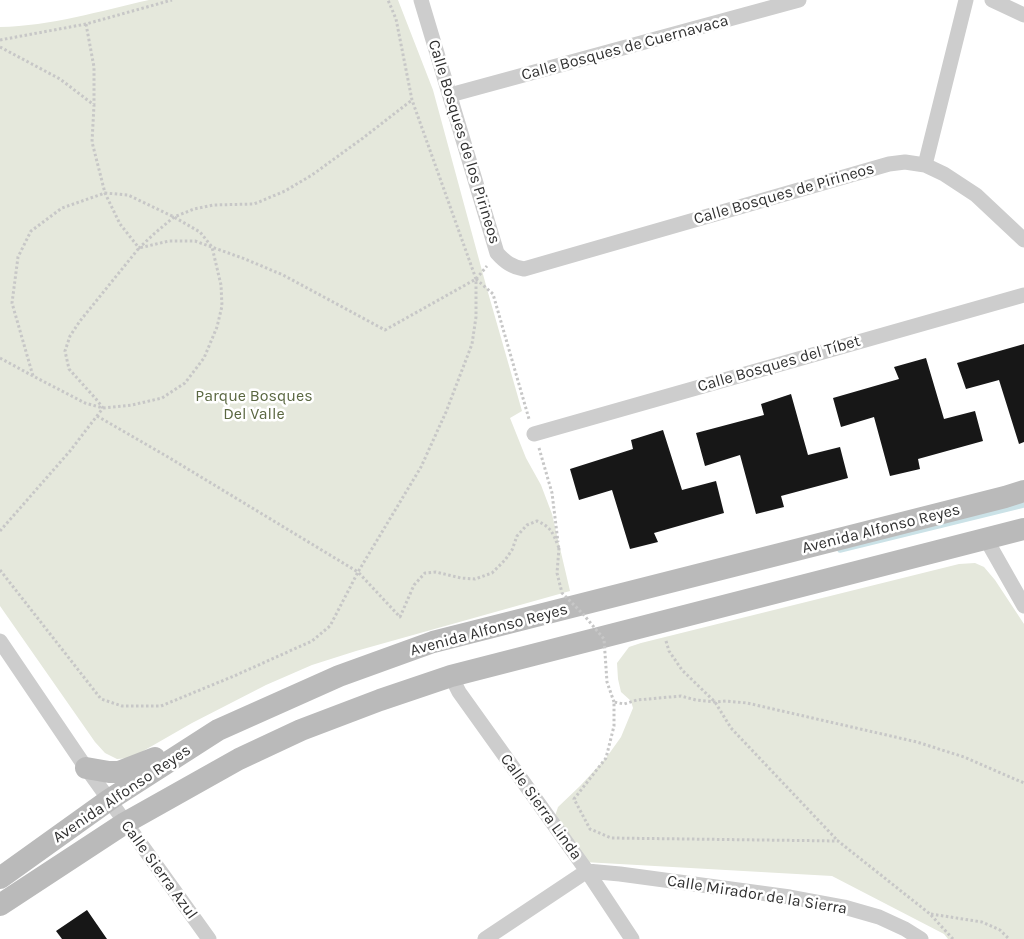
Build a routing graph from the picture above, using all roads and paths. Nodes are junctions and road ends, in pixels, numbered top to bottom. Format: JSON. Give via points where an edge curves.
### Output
{"nodes":[{"id":1,"x":172,"y":0,"type":"edge"},
{"id":2,"x":388,"y":0,"type":"edge"},
{"id":3,"x":421,"y":0,"type":"edge"},
{"id":4,"x":799,"y":0,"type":"edge"},
{"id":5,"x":966,"y":0,"type":"edge"},
{"id":6,"x":992,"y":0,"type":"edge"},
{"id":7,"x":1024,"y":15,"type":"edge"},
{"id":8,"x":86,"y":24,"type":"junction"},
{"id":9,"x":0,"y":40,"type":"edge"},
{"id":10,"x":0,"y":47,"type":"edge"},
{"id":11,"x":450,"y":95,"type":"junction"},
{"id":12,"x":412,"y":100,"type":"junction"},
{"id":13,"x":94,"y":105,"type":"junction"},
{"id":14,"x":926,"y":164,"type":"junction"},
{"id":15,"x":105,"y":193,"type":"junction"},
{"id":16,"x":174,"y":217,"type":"junction"},
{"id":17,"x":1024,"y":240,"type":"edge"},
{"id":18,"x":212,"y":247,"type":"junction"},
{"id":19,"x":139,"y":248,"type":"junction"},
{"id":20,"x":497,"y":253,"type":"junction"},
{"id":21,"x":524,"y":268,"type":"joint"},
{"id":22,"x":476,"y":279,"type":"junction"},
{"id":23,"x":1024,"y":295,"type":"edge"},
{"id":24,"x":0,"y":358,"type":"edge"},
{"id":25,"x":32,"y":376,"type":"junction"},
{"id":26,"x":103,"y":408,"type":"junction"},
{"id":27,"x":97,"y":416,"type":"junction"},
{"id":28,"x":534,"y":434,"type":"junction"},
{"id":29,"x":1024,"y":491,"type":"edge"},
{"id":30,"x":1024,"y":529,"type":"edge"},
{"id":31,"x":0,"y":531,"type":"edge"},
{"id":32,"x":986,"y":538,"type":"junction"},
{"id":33,"x":559,"y":548,"type":"junction"},
{"id":34,"x":0,"y":570,"type":"edge"},
{"id":35,"x":358,"y":572,"type":"junction"},
{"id":36,"x":1024,"y":606,"type":"edge"},
{"id":37,"x":663,"y":633,"type":"dead end"},
{"id":38,"x":0,"y":641,"type":"edge"},
{"id":39,"x":451,"y":676,"type":"junction"},
{"id":40,"x":614,"y":702,"type":"junction"},
{"id":41,"x":715,"y":702,"type":"junction"},
{"id":42,"x":218,"y":730,"type":"junction"},
{"id":43,"x":86,"y":768,"type":"junction"},
{"id":44,"x":1024,"y":783,"type":"edge"},
{"id":45,"x":110,"y":800,"type":"junction"},
{"id":46,"x":125,"y":823,"type":"junction"},
{"id":47,"x":838,"y":841,"type":"junction"},
{"id":48,"x":587,"y":871,"type":"junction"},
{"id":49,"x":0,"y":878,"type":"edge"},
{"id":50,"x":0,"y":905,"type":"edge"},
{"id":51,"x":930,"y":914,"type":"junction"},
{"id":52,"x":209,"y":939,"type":"edge"},
{"id":53,"x":484,"y":939,"type":"edge"},
{"id":54,"x":632,"y":939,"type":"edge"},
{"id":55,"x":921,"y":939,"type":"edge"},
{"id":56,"x":953,"y":939,"type":"edge"},
{"id":57,"x":1009,"y":939,"type":"edge"}],
"edges":[{"from":1,"to":8,"type":"path"},
{"from":2,"to":12,"type":"path","via":[[396,19]]},
{"from":3,"to":11,"type":"street","name":"Calle Bosques de los Pirineos"},
{"from":4,"to":11,"type":"street","name":"Calle Bosques de Cuernavaca"},
{"from":5,"to":14,"type":"street"},
{"from":6,"to":7,"type":"street"},
{"from":8,"to":9,"type":"path"},
{"from":8,"to":13,"type":"path","via":[[94,67]]},
{"from":10,"to":13,"type":"path","via":[[60,79]]},
{"from":11,"to":20,"type":"street","name":"Calle Bosques de los Pirineos"},
{"from":12,"to":16,"type":"path","via":[[312,176],[285,191],[254,204],[213,205]]},
{"from":12,"to":22,"type":"path"},
{"from":13,"to":15,"type":"path","via":[[92,142]]},
{"from":14,"to":17,"type":"street","name":"Calle Bosques de Pirineos","via":[[976,195]]},
{"from":14,"to":21,"type":"street","name":"Calle Bosques de Pirineos","via":[[889,164]]},
{"from":15,"to":16,"type":"path","via":[[128,195]]},
{"from":15,"to":19,"type":"path","via":[[120,224]]},
{"from":15,"to":25,"type":"path","via":[[62,208],[31,231],[18,257],[12,303]]},
{"from":16,"to":18,"type":"path","via":[[200,232]]},
{"from":16,"to":19,"type":"path"},
{"from":18,"to":19,"type":"path","via":[[195,241],[169,241]]},
{"from":18,"to":22,"type":"path","via":[[283,275],[385,330]]},
{"from":18,"to":26,"type":"path","via":[[221,285],[222,306],[204,358],[185,383],[162,398]]},
{"from":19,"to":26,"type":"path","via":[[80,321],[65,351],[69,369]]},
{"from":20,"to":21,"type":"street","name":"Calle Bosques de los Pirineos","via":[[505,262]]},
{"from":20,"to":22,"type":"path"},
{"from":22,"to":28,"type":"path","via":[[493,294]]},
{"from":22,"to":35,"type":"path","via":[[472,344],[449,405],[420,467]]},
{"from":23,"to":28,"type":"street","name":"Calle Bosques del Tíbet"},
{"from":24,"to":25,"type":"path"},
{"from":25,"to":26,"type":"path","via":[[85,403]]},
{"from":26,"to":27,"type":"path"},
{"from":27,"to":31,"type":"path"},
{"from":27,"to":35,"type":"path"},
{"from":28,"to":33,"type":"path","via":[[552,493]]},
{"from":29,"to":42,"type":"main road","name":"Avenida Alfonso Reyes","via":[[433,642],[339,676]]},
{"from":30,"to":32,"type":"main road","name":"Avenida Alfonso Reyes"},
{"from":32,"to":36,"type":"street"},
{"from":32,"to":39,"type":"main road","name":"Avenida Alfonso Reyes"},
{"from":33,"to":35,"type":"path","via":[[546,525],[537,521],[527,525],[517,536],[505,560],[492,573],[475,579],[425,573],[414,585],[400,617]]},
{"from":33,"to":40,"type":"path","bridge":true,"via":[[557,573],[562,594],[604,638],[607,682]]},
{"from":34,"to":35,"type":"path","via":[[101,699],[122,706],[161,706],[312,641],[330,626]]},
{"from":37,"to":41,"type":"path","via":[[669,651],[682,670]]},
{"from":38,"to":43,"type":"street","name":"Calle Sierra Azul"},
{"from":39,"to":46,"type":"main road","name":"Avenida Alfonso Reyes","via":[[301,730],[239,759]]},
{"from":39,"to":48,"type":"street","name":"Calle Sierra Linda","via":[[459,692]]},
{"from":40,"to":41,"type":"path","via":[[624,704],[681,696]]},
{"from":40,"to":47,"type":"path","via":[[614,726],[606,758],[574,799],[590,830],[612,838]]},
{"from":41,"to":44,"type":"path","via":[[747,703],[917,742],[964,757]]},
{"from":41,"to":47,"type":"path","via":[[731,728]]},
{"from":42,"to":43,"type":"main road","via":[[131,769],[109,772]]},
{"from":42,"to":45,"type":"main road","name":"Avenida Alfonso Reyes"},
{"from":43,"to":45,"type":"street","name":"Calle Sierra Azul"},
{"from":45,"to":46,"type":"street","name":"Calle Sierra Azul"},
{"from":45,"to":49,"type":"main road","name":"Avenida Alfonso Reyes"},
{"from":46,"to":50,"type":"main road","name":"Avenida Alfonso Reyes"},
{"from":46,"to":52,"type":"street","name":"Calle Sierra Azul"},
{"from":47,"to":51,"type":"path"},
{"from":48,"to":53,"type":"street"},
{"from":48,"to":54,"type":"street","name":"Calle Sierra Linda"},
{"from":48,"to":55,"type":"street","name":"Calle Mirador de la Sierra","via":[[844,907],[879,917]]},
{"from":51,"to":56,"type":"path"},
{"from":51,"to":57,"type":"path","via":[[982,922],[1000,930]]}]}
